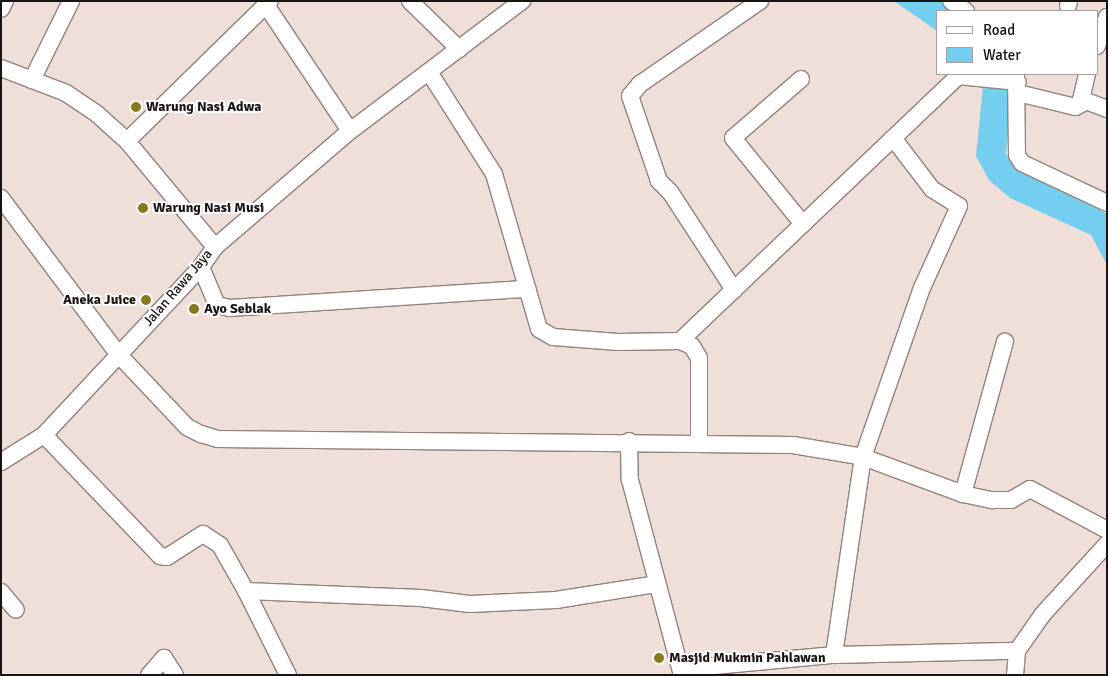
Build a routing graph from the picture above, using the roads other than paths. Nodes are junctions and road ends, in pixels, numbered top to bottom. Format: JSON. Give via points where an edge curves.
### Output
{"nodes":[{"id":1,"x":5,"y":1,"type":"edge"},
{"id":2,"x":72,"y":1,"type":"edge"},
{"id":3,"x":410,"y":1,"type":"edge"},
{"id":4,"x":522,"y":1,"type":"edge"},
{"id":5,"x":760,"y":1,"type":"edge"},
{"id":6,"x":951,"y":1,"type":"edge"},
{"id":7,"x":268,"y":3,"type":"edge"},
{"id":8,"x":1,"y":9,"type":"edge"},
{"id":9,"x":964,"y":10,"type":"edge"},
{"id":10,"x":1107,"y":17,"type":"edge"},
{"id":11,"x":1098,"y":43,"type":"edge"},
{"id":12,"x":460,"y":49,"type":"junction"},
{"id":13,"x":1,"y":68,"type":"edge"},
{"id":14,"x":429,"y":72,"type":"junction"},
{"id":15,"x":1087,"y":75,"type":"edge"},
{"id":16,"x":801,"y":79,"type":"dead end"},
{"id":17,"x":32,"y":80,"type":"junction"},
{"id":18,"x":1016,"y":82,"type":"edge"},
{"id":19,"x":1085,"y":102,"type":"junction"},
{"id":20,"x":1107,"y":109,"type":"edge"},
{"id":21,"x":350,"y":131,"type":"junction"},
{"id":22,"x":893,"y":138,"type":"junction"},
{"id":23,"x":127,"y":141,"type":"junction"},
{"id":24,"x":1,"y":198,"type":"edge"},
{"id":25,"x":1107,"y":203,"type":"edge"},
{"id":26,"x":803,"y":224,"type":"junction"},
{"id":27,"x":215,"y":247,"type":"junction"},
{"id":28,"x":201,"y":267,"type":"junction"},
{"id":29,"x":527,"y":289,"type":"junction"},
{"id":30,"x":734,"y":290,"type":"junction"},
{"id":31,"x":680,"y":341,"type":"junction"},
{"id":32,"x":1006,"y":342,"type":"dead end"},
{"id":33,"x":119,"y":354,"type":"junction"},
{"id":34,"x":44,"y":435,"type":"junction"},
{"id":35,"x":629,"y":441,"type":"junction"},
{"id":36,"x":699,"y":443,"type":"junction"},
{"id":37,"x":863,"y":457,"type":"junction"},
{"id":38,"x":1,"y":462,"type":"edge"},
{"id":39,"x":963,"y":494,"type":"junction"},
{"id":40,"x":1107,"y":530,"type":"edge"},
{"id":41,"x":1107,"y":544,"type":"edge"},
{"id":42,"x":656,"y":584,"type":"junction"},
{"id":43,"x":246,"y":591,"type":"junction"},
{"id":44,"x":1,"y":592,"type":"edge"},
{"id":45,"x":16,"y":610,"type":"dead end"},
{"id":46,"x":1017,"y":651,"type":"junction"},
{"id":47,"x":834,"y":655,"type":"junction"},
{"id":48,"x":682,"y":672,"type":"edge"},
{"id":49,"x":149,"y":675,"type":"edge"},
{"id":50,"x":175,"y":675,"type":"edge"},
{"id":51,"x":288,"y":675,"type":"edge"},
{"id":52,"x":1015,"y":675,"type":"edge"}],
"edges":[{"from":1,"to":8,"type":"street"},
{"from":2,"to":17,"type":"street"},
{"from":3,"to":12,"type":"street"},
{"from":4,"to":12,"type":"street"},
{"from":5,"to":30,"type":"street","via":[[640,84],[630,96],[659,182],[670,192]]},
{"from":6,"to":9,"type":"street"},
{"from":7,"to":21,"type":"street"},
{"from":7,"to":23,"type":"street"},
{"from":10,"to":11,"type":"street"},
{"from":12,"to":14,"type":"street"},
{"from":13,"to":17,"type":"street","name":"Jalan Rawa Jaya"},
{"from":14,"to":21,"type":"street"},
{"from":14,"to":29,"type":"street","via":[[494,174]]},
{"from":15,"to":19,"type":"street","via":[[1081,94]]},
{"from":16,"to":26,"type":"street","via":[[733,138]]},
{"from":17,"to":23,"type":"street","name":"Jalan Rawa Jaya","via":[[90,109]]},
{"from":18,"to":19,"type":"street","via":[[1075,107]]},
{"from":18,"to":22,"type":"street","via":[[958,76]]},
{"from":18,"to":25,"type":"street","via":[[1017,155],[1022,163]]},
{"from":19,"to":20,"type":"street"},
{"from":21,"to":27,"type":"street"},
{"from":22,"to":26,"type":"street"},
{"from":22,"to":37,"type":"street","via":[[932,189],[960,206],[922,288]]},
{"from":23,"to":27,"type":"street","name":"Jalan Rawa Jaya"},
{"from":24,"to":33,"type":"street"},
{"from":26,"to":30,"type":"street"},
{"from":27,"to":28,"type":"street","name":"Jalan Rawa Jaya"},
{"from":28,"to":29,"type":"street","via":[[217,305],[230,308]]},
{"from":28,"to":33,"type":"street","name":"Jalan Rawa Jaya"},
{"from":29,"to":31,"type":"street","via":[[536,325],[553,337]]},
{"from":30,"to":31,"type":"street"},
{"from":31,"to":36,"type":"street","via":[[692,346],[698,358]]},
{"from":32,"to":39,"type":"street"},
{"from":33,"to":34,"type":"street","name":"Jalan Rawa Jaya"},
{"from":33,"to":35,"type":"street","via":[[187,427],[217,439]]},
{"from":34,"to":38,"type":"street","name":"Jalan Rawa Jaya"},
{"from":34,"to":43,"type":"street","via":[[160,556],[167,557],[203,534],[220,545]]},
{"from":35,"to":36,"type":"street"},
{"from":35,"to":42,"type":"street","via":[[630,480]]},
{"from":36,"to":37,"type":"street","via":[[793,445]]},
{"from":37,"to":39,"type":"street"},
{"from":37,"to":47,"type":"street"},
{"from":39,"to":40,"type":"street","via":[[1003,501],[1030,489]]},
{"from":41,"to":46,"type":"street","via":[[1042,614]]},
{"from":42,"to":43,"type":"street","via":[[556,600],[470,604],[421,598]]},
{"from":42,"to":48,"type":"street"},
{"from":43,"to":51,"type":"street"},
{"from":44,"to":45,"type":"street"},
{"from":46,"to":47,"type":"street"},
{"from":46,"to":52,"type":"street"},
{"from":47,"to":48,"type":"street"},
{"from":49,"to":50,"type":"street","via":[[164,658]]}]}
